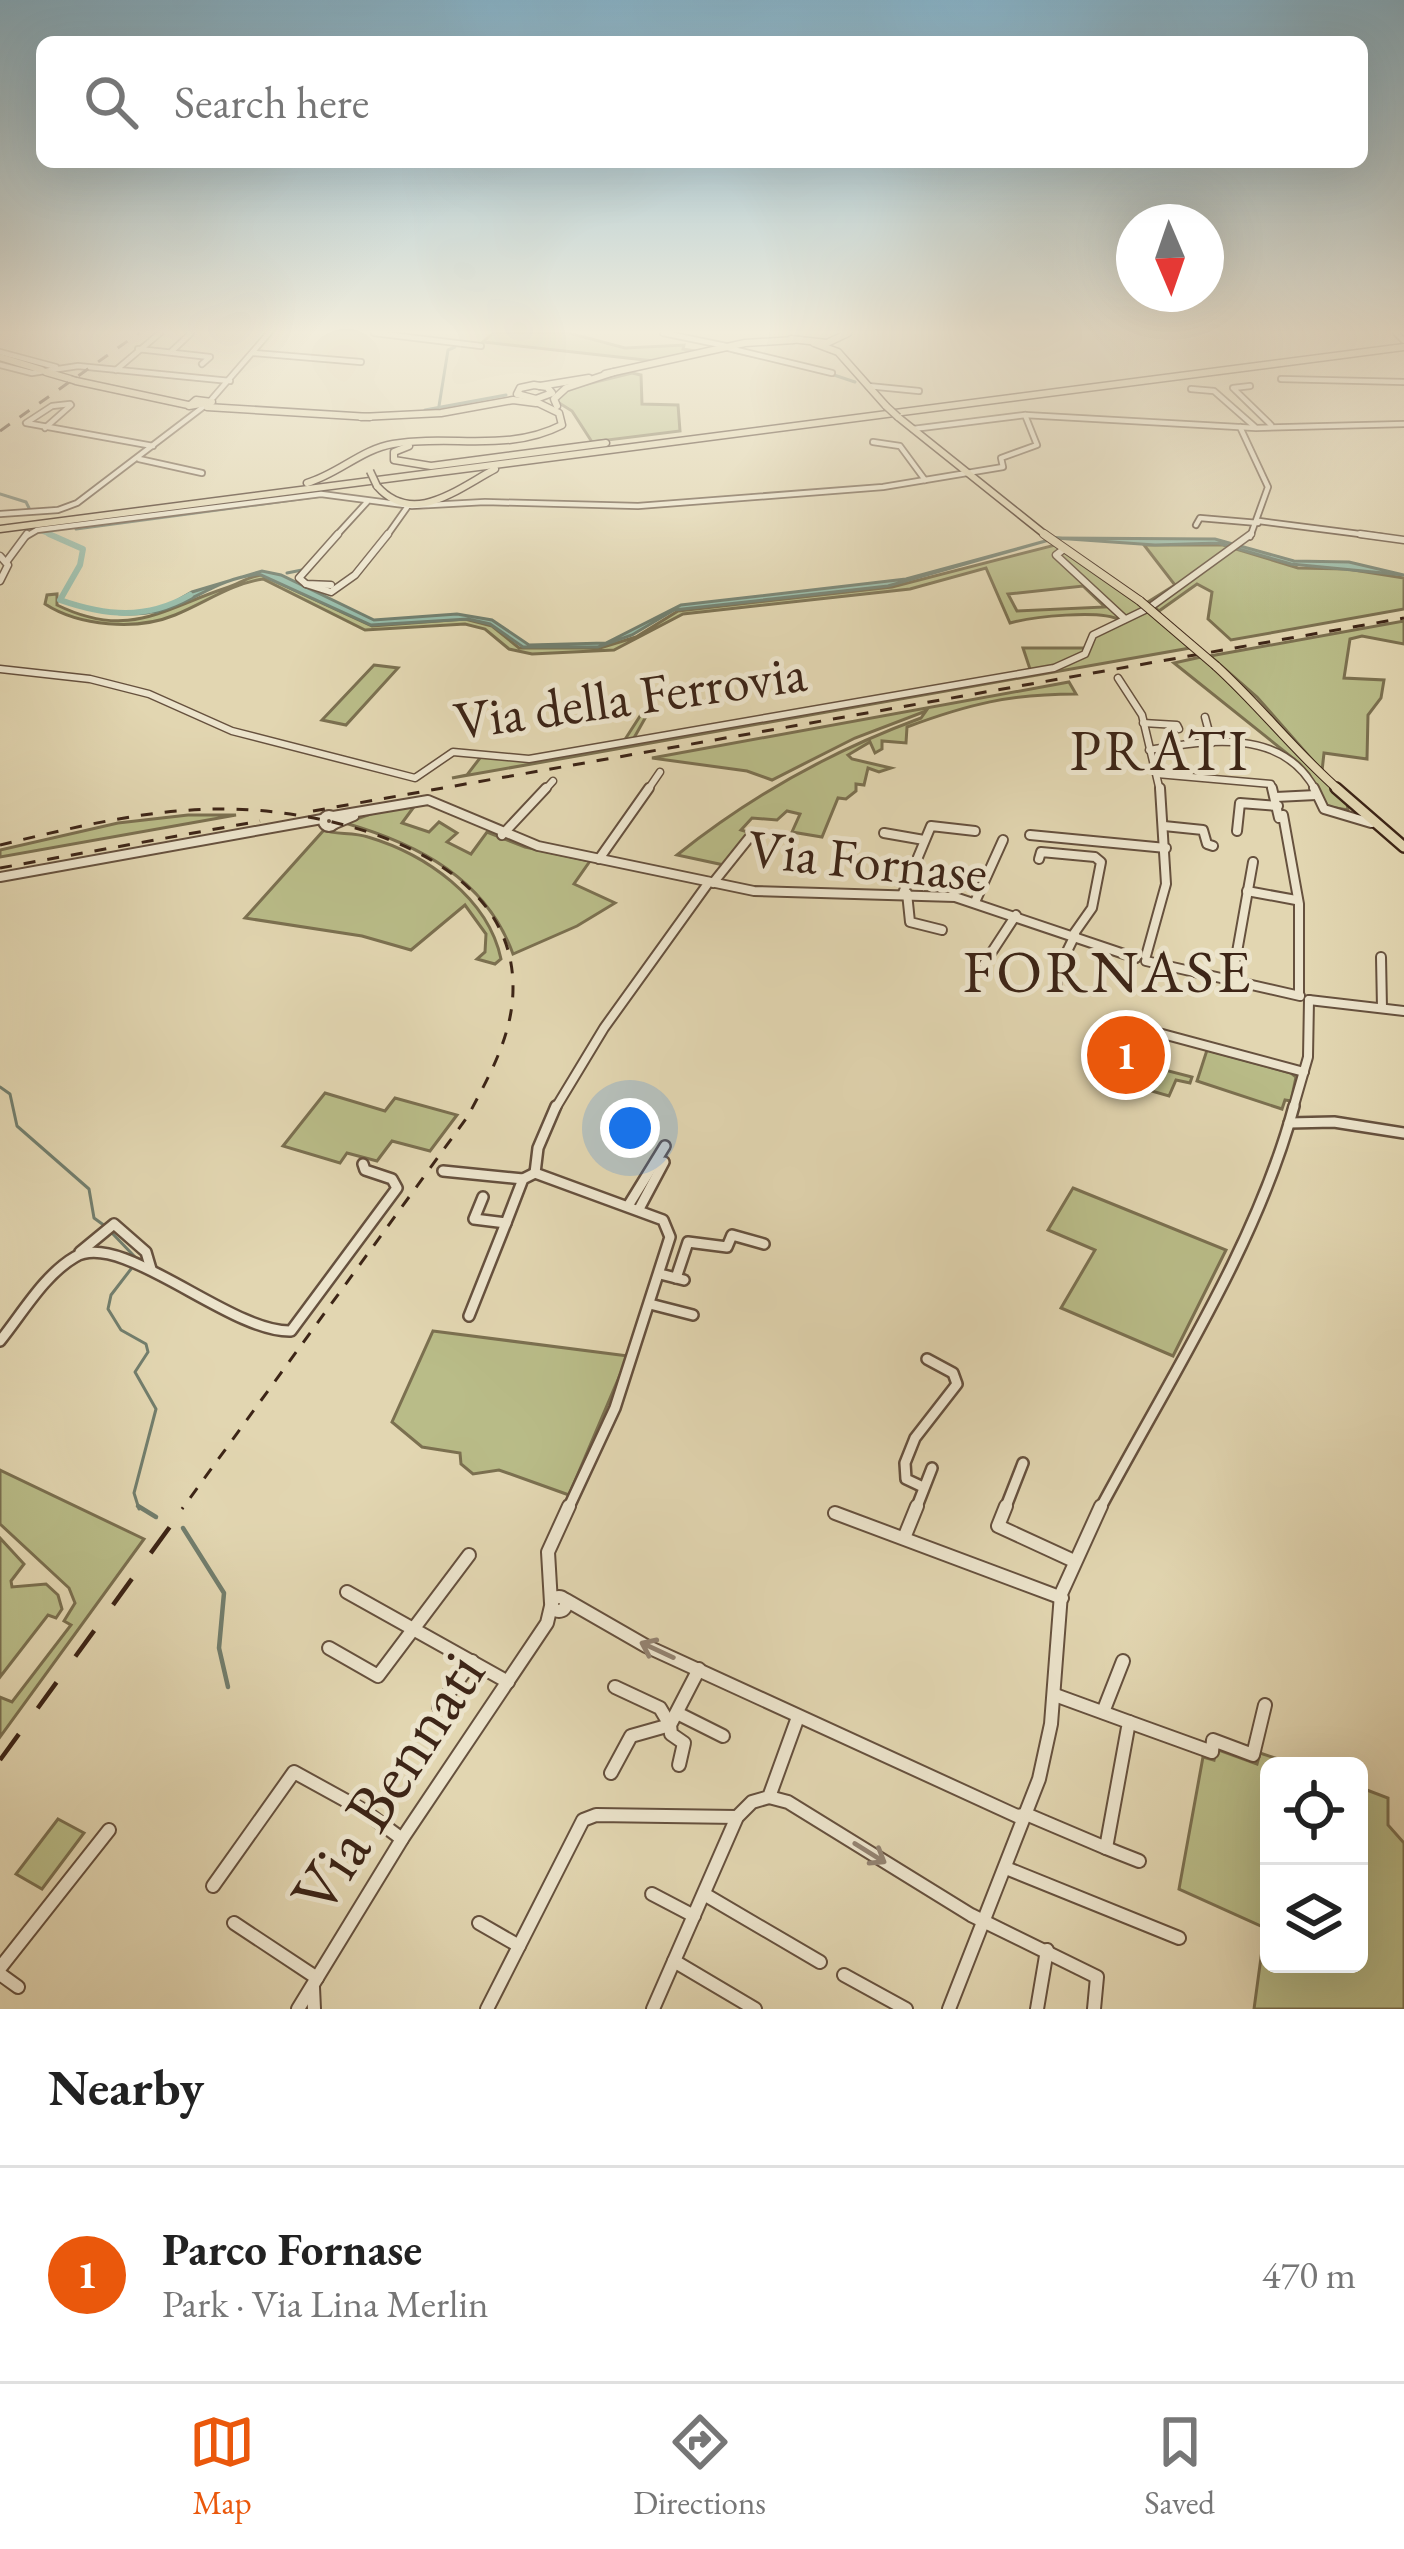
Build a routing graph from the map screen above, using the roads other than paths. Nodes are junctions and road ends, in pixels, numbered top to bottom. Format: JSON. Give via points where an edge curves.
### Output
{"nodes":[{"id":1,"x":932,"y":426,"type":"edge"},
{"id":2,"x":1217,"y":426,"type":"edge"},
{"id":3,"x":40,"y":427,"type":"edge"},
{"id":4,"x":178,"y":427,"type":"edge"},
{"id":5,"x":565,"y":427,"type":"edge"},
{"id":6,"x":757,"y":427,"type":"edge"},
{"id":7,"x":780,"y":427,"type":"edge"},
{"id":8,"x":909,"y":427,"type":"edge"},
{"id":9,"x":928,"y":427,"type":"edge"},
{"id":10,"x":1029,"y":427,"type":"edge"},
{"id":11,"x":1234,"y":427,"type":"edge"},
{"id":12,"x":1240,"y":427,"type":"junction"},
{"id":13,"x":1266,"y":427,"type":"edge"},
{"id":14,"x":44,"y":428,"type":"joint"},
{"id":15,"x":1256,"y":428,"type":"joint"},
{"id":16,"x":913,"y":430,"type":"junction"},
{"id":17,"x":695,"y":435,"type":"junction"},
{"id":18,"x":923,"y":437,"type":"junction"},
{"id":19,"x":1221,"y":440,"type":"dead end"},
{"id":20,"x":873,"y":442,"type":"dead end"},
{"id":21,"x":434,"y":443,"type":"junction"},
{"id":22,"x":155,"y":446,"type":"junction"},
{"id":23,"x":575,"y":455,"type":"junction"},
{"id":24,"x":139,"y":459,"type":"junction"},
{"id":25,"x":202,"y":473,"type":"dead end"},
{"id":26,"x":970,"y":474,"type":"junction"},
{"id":27,"x":925,"y":480,"type":"junction"},
{"id":28,"x":380,"y":483,"type":"junction"},
{"id":29,"x":253,"y":492,"type":"junction"},
{"id":30,"x":455,"y":495,"type":"junction"},
{"id":31,"x":368,"y":500,"type":"junction"},
{"id":32,"x":409,"y":506,"type":"junction"},
{"id":33,"x":4,"y":514,"type":"edge"},
{"id":34,"x":1259,"y":522,"type":"junction"},
{"id":35,"x":1196,"y":525,"type":"dead end"},
{"id":36,"x":0,"y":527,"type":"edge"},
{"id":37,"x":1404,"y":539,"type":"edge"},
{"id":38,"x":1057,"y":543,"type":"junction"},
{"id":39,"x":3,"y":558,"type":"edge"},
{"id":40,"x":0,"y":581,"type":"edge"},
{"id":41,"x":306,"y":584,"type":"junction"},
{"id":42,"x":331,"y":585,"type":"dead end"},
{"id":43,"x":1126,"y":620,"type":"junction"},
{"id":44,"x":0,"y":669,"type":"edge"},
{"id":45,"x":1118,"y":678,"type":"dead end"},
{"id":46,"x":1204,"y":717,"type":"dead end"},
{"id":47,"x":1143,"y":723,"type":"junction"},
{"id":48,"x":1179,"y":729,"type":"dead end"},
{"id":49,"x":1212,"y":743,"type":"junction"},
{"id":50,"x":1148,"y":745,"type":"junction"},
{"id":51,"x":1169,"y":748,"type":"junction"},
{"id":52,"x":1155,"y":770,"type":"junction"},
{"id":53,"x":660,"y":772,"type":"dead end"},
{"id":54,"x":554,"y":782,"type":"dead end"},
{"id":55,"x":1316,"y":795,"type":"junction"},
{"id":56,"x":1279,"y":809,"type":"junction"},
{"id":57,"x":1355,"y":812,"type":"junction"},
{"id":58,"x":1372,"y":824,"type":"joint"},
{"id":59,"x":1164,"y":826,"type":"junction"},
{"id":60,"x":976,"y":831,"type":"dead end"},
{"id":61,"x":1237,"y":831,"type":"dead end"},
{"id":62,"x":753,"y":833,"type":"dead end"},
{"id":63,"x":884,"y":833,"type":"dead end"},
{"id":64,"x":502,"y":835,"type":"junction"},
{"id":65,"x":1030,"y":835,"type":"dead end"},
{"id":66,"x":924,"y":840,"type":"junction"},
{"id":67,"x":1003,"y":840,"type":"dead end"},
{"id":68,"x":1401,"y":845,"type":"edge"},
{"id":69,"x":1214,"y":846,"type":"dead end"},
{"id":70,"x":1166,"y":848,"type":"junction"},
{"id":71,"x":599,"y":859,"type":"junction"},
{"id":72,"x":1039,"y":859,"type":"dead end"},
{"id":73,"x":1253,"y":862,"type":"dead end"},
{"id":74,"x":0,"y":877,"type":"edge"},
{"id":75,"x":711,"y":883,"type":"junction"},
{"id":76,"x":1247,"y":891,"type":"junction"},
{"id":77,"x":905,"y":893,"type":"junction"},
{"id":78,"x":1296,"y":900,"type":"junction"},
{"id":79,"x":975,"y":902,"type":"junction"},
{"id":80,"x":1016,"y":914,"type":"junction"},
{"id":81,"x":941,"y":930,"type":"dead end"},
{"id":82,"x":1074,"y":935,"type":"junction"},
{"id":83,"x":1142,"y":956,"type":"junction"},
{"id":84,"x":1381,"y":957,"type":"dead end"},
{"id":85,"x":984,"y":964,"type":"dead end"},
{"id":86,"x":1232,"y":980,"type":"junction"},
{"id":87,"x":1057,"y":985,"type":"dead end"},
{"id":88,"x":1309,"y":999,"type":"junction"},
{"id":89,"x":1382,"y":1008,"type":"junction"},
{"id":90,"x":1404,"y":1011,"type":"edge"},
{"id":91,"x":1155,"y":1032,"type":"dead end"},
{"id":92,"x":1304,"y":1072,"type":"junction"},
{"id":93,"x":1289,"y":1123,"type":"junction"},
{"id":94,"x":1404,"y":1133,"type":"edge"},
{"id":95,"x":665,"y":1146,"type":"dead end"},
{"id":96,"x":664,"y":1162,"type":"dead end"},
{"id":97,"x":363,"y":1164,"type":"dead end"},
{"id":98,"x":443,"y":1171,"type":"dead end"},
{"id":99,"x":535,"y":1173,"type":"junction"},
{"id":100,"x":523,"y":1179,"type":"junction"},
{"id":101,"x":483,"y":1197,"type":"dead end"},
{"id":102,"x":633,"y":1207,"type":"junction"},
{"id":103,"x":506,"y":1223,"type":"junction"},
{"id":104,"x":670,"y":1238,"type":"junction"},
{"id":105,"x":688,"y":1242,"type":"junction"},
{"id":106,"x":764,"y":1244,"type":"dead end"},
{"id":107,"x":75,"y":1257,"type":"junction"},
{"id":108,"x":152,"y":1271,"type":"junction"},
{"id":109,"x":660,"y":1274,"type":"junction"},
{"id":110,"x":650,"y":1304,"type":"junction"},
{"id":111,"x":693,"y":1315,"type":"dead end"},
{"id":112,"x":470,"y":1316,"type":"dead end"},
{"id":113,"x":0,"y":1341,"type":"edge"},
{"id":114,"x":927,"y":1359,"type":"dead end"},
{"id":115,"x":1023,"y":1462,"type":"dead end"},
{"id":116,"x":932,"y":1468,"type":"dead end"},
{"id":117,"x":923,"y":1487,"type":"junction"},
{"id":118,"x":835,"y":1514,"type":"dead end"},
{"id":119,"x":904,"y":1538,"type":"junction"},
{"id":120,"x":469,"y":1555,"type":"dead end"},
{"id":121,"x":1074,"y":1561,"type":"junction"},
{"id":122,"x":347,"y":1592,"type":"dead end"},
{"id":123,"x":1062,"y":1598,"type":"junction"},
{"id":124,"x":557,"y":1601,"type":"junction"},
{"id":125,"x":415,"y":1628,"type":"junction"},
{"id":126,"x":329,"y":1648,"type":"dead end"},
{"id":127,"x":1123,"y":1660,"type":"dead end"},
{"id":128,"x":472,"y":1661,"type":"junction"},
{"id":129,"x":699,"y":1670,"type":"junction"},
{"id":130,"x":508,"y":1683,"type":"junction"},
{"id":131,"x":615,"y":1687,"type":"dead end"},
{"id":132,"x":1055,"y":1695,"type":"junction"},
{"id":133,"x":1265,"y":1705,"type":"dead end"},
{"id":134,"x":439,"y":1707,"type":"dead end"},
{"id":135,"x":1102,"y":1712,"type":"junction"},
{"id":136,"x":798,"y":1717,"type":"junction"},
{"id":137,"x":673,"y":1719,"type":"junction"},
{"id":138,"x":1129,"y":1722,"type":"junction"},
{"id":139,"x":723,"y":1736,"type":"dead end"},
{"id":140,"x":679,"y":1765,"type":"dead end"},
{"id":141,"x":611,"y":1773,"type":"dead end"},
{"id":142,"x":769,"y":1797,"type":"junction"},
{"id":143,"x":737,"y":1817,"type":"junction"},
{"id":144,"x":1021,"y":1820,"type":"junction"},
{"id":145,"x":109,"y":1830,"type":"dead end"},
{"id":146,"x":402,"y":1839,"type":"junction"},
{"id":147,"x":1106,"y":1848,"type":"junction"},
{"id":148,"x":1139,"y":1861,"type":"dead end"},
{"id":149,"x":1006,"y":1868,"type":"junction"},
{"id":150,"x":212,"y":1886,"type":"dead end"},
{"id":151,"x":652,"y":1894,"type":"dead end"},
{"id":152,"x":704,"y":1894,"type":"junction"},
{"id":153,"x":694,"y":1916,"type":"junction"},
{"id":154,"x":986,"y":1918,"type":"junction"},
{"id":155,"x":234,"y":1923,"type":"dead end"},
{"id":156,"x":479,"y":1923,"type":"dead end"},
{"id":157,"x":1179,"y":1938,"type":"dead end"},
{"id":158,"x":520,"y":1946,"type":"junction"},
{"id":159,"x":1047,"y":1950,"type":"junction"},
{"id":160,"x":674,"y":1961,"type":"junction"},
{"id":161,"x":820,"y":1962,"type":"dead end"},
{"id":162,"x":0,"y":1971,"type":"edge"},
{"id":163,"x":844,"y":1975,"type":"dead end"},
{"id":164,"x":315,"y":1982,"type":"junction"},
{"id":165,"x":18,"y":1987,"type":"dead end"},
{"id":166,"x":298,"y":2009,"type":"edge"},
{"id":167,"x":314,"y":2009,"type":"edge"},
{"id":168,"x":487,"y":2009,"type":"edge"},
{"id":169,"x":653,"y":2009,"type":"edge"},
{"id":170,"x":755,"y":2009,"type":"edge"},
{"id":171,"x":906,"y":2009,"type":"edge"},
{"id":172,"x":949,"y":2009,"type":"edge"},
{"id":173,"x":1037,"y":2009,"type":"edge"},
{"id":174,"x":1094,"y":2009,"type":"edge"}],
"edges":[{"from":1,"to":18,"type":"street"},
{"from":2,"to":19,"type":"street"},
{"from":3,"to":14,"type":"street"},
{"from":4,"to":22,"type":"street"},
{"from":5,"to":21,"type":"highway","via":[[512,445]]},
{"from":6,"to":17,"type":"highway"},
{"from":7,"to":23,"type":"highway"},
{"from":8,"to":16,"type":"main road"},
{"from":9,"to":16,"type":"street"},
{"from":10,"to":26,"type":"street","via":[[1036,447],[1001,458],[1003,467]]},
{"from":11,"to":12,"type":"street"},
{"from":12,"to":15,"type":"street"},
{"from":12,"to":34,"type":"street","via":[[1268,487]]},
{"from":13,"to":15,"type":"street"},
{"from":14,"to":22,"type":"street"},
{"from":16,"to":18,"type":"main road"},
{"from":17,"to":21,"type":"highway","via":[[394,460],[394,452]]},
{"from":17,"to":29,"type":"highway"},
{"from":18,"to":26,"type":"main road"},
{"from":20,"to":27,"type":"street","via":[[900,446]]},
{"from":21,"to":28,"type":"highway","bridge":true,"via":[[376,454],[370,471]]},
{"from":21,"to":29,"type":"highway","via":[[374,448],[329,477]]},
{"from":22,"to":24,"type":"street"},
{"from":23,"to":28,"type":"highway"},
{"from":23,"to":30,"type":"highway","via":[[496,469]]},
{"from":24,"to":25,"type":"street"},
{"from":24,"to":33,"type":"street","via":[[77,503]]},
{"from":26,"to":27,"type":"street"},
{"from":26,"to":38,"type":"main road"},
{"from":27,"to":32,"type":"street","via":[[638,506]]},
{"from":28,"to":30,"type":"highway","via":[[386,498],[404,503]]},
{"from":28,"to":30,"type":"highway","via":[[446,478],[459,484]]},
{"from":28,"to":36,"type":"highway"},
{"from":29,"to":36,"type":"highway"},
{"from":31,"to":32,"type":"street"},
{"from":31,"to":39,"type":"street","via":[[317,495],[37,530]]},
{"from":31,"to":41,"type":"street","via":[[299,577]]},
{"from":32,"to":41,"type":"street","via":[[341,587]]},
{"from":34,"to":35,"type":"street","via":[[1200,518]]},
{"from":34,"to":37,"type":"street"},
{"from":34,"to":43,"type":"street","name":"Via della Ferrovia","via":[[1236,547]]},
{"from":38,"to":43,"type":"street","via":[[1056,555]]},
{"from":38,"to":57,"type":"main road","bridge":true,"via":[[1216,665]]},
{"from":39,"to":40,"type":"street"},
{"from":41,"to":42,"type":"street"},
{"from":43,"to":44,"type":"street","name":"Via della Ferrovia","via":[[1093,634],[1085,654],[1054,668],[529,758],[448,753],[416,778],[232,731],[148,694]]},
{"from":45,"to":47,"type":"street","via":[[1131,688]]},
{"from":46,"to":49,"type":"street"},
{"from":47,"to":48,"type":"street"},
{"from":47,"to":50,"type":"street"},
{"from":49,"to":51,"type":"street"},
{"from":49,"to":55,"type":"street","via":[[1271,747],[1305,773]]},
{"from":50,"to":51,"type":"street"},
{"from":50,"to":52,"type":"street"},
{"from":51,"to":52,"type":"street"},
{"from":52,"to":56,"type":"street","via":[[1268,783]]},
{"from":52,"to":59,"type":"street"},
{"from":53,"to":71,"type":"street"},
{"from":54,"to":64,"type":"street"},
{"from":55,"to":56,"type":"street"},
{"from":55,"to":57,"type":"street","via":[[1324,809]]},
{"from":56,"to":61,"type":"street","via":[[1240,803]]},
{"from":56,"to":78,"type":"street"},
{"from":57,"to":58,"type":"street"},
{"from":57,"to":68,"type":"main road"},
{"from":58,"to":68,"type":"main road"},
{"from":59,"to":69,"type":"street","via":[[1206,831]]},
{"from":59,"to":70,"type":"street"},
{"from":60,"to":66,"type":"street","via":[[936,824]]},
{"from":62,"to":75,"type":"street","name":"Via Fornase"},
{"from":63,"to":66,"type":"street"},
{"from":64,"to":71,"type":"street","name":"Via Fornase"},
{"from":64,"to":74,"type":"street","name":"Via Fornase","via":[[433,802],[384,806]]},
{"from":65,"to":70,"type":"street"},
{"from":66,"to":77,"type":"street"},
{"from":67,"to":79,"type":"street"},
{"from":70,"to":83,"type":"street","via":[[1166,888]]},
{"from":71,"to":75,"type":"street","name":"Via Fornase"},
{"from":72,"to":82,"type":"street","via":[[1041,852],[1101,862],[1092,908]]},
{"from":73,"to":76,"type":"street"},
{"from":75,"to":77,"type":"street","name":"Via Fornase","via":[[762,892]]},
{"from":75,"to":99,"type":"street","via":[[548,1114]]},
{"from":76,"to":78,"type":"street"},
{"from":76,"to":86,"type":"street"},
{"from":77,"to":79,"type":"street","name":"Via Fornase"},
{"from":77,"to":81,"type":"street","via":[[911,923]]},
{"from":78,"to":88,"type":"street"},
{"from":79,"to":80,"type":"street","name":"Via Fornase"},
{"from":80,"to":82,"type":"street","name":"Via Fornase"},
{"from":80,"to":85,"type":"street","name":"Via Fornase"},
{"from":82,"to":83,"type":"street","name":"Via Fornase"},
{"from":82,"to":87,"type":"street"},
{"from":83,"to":86,"type":"street","name":"Via Fornase"},
{"from":84,"to":89,"type":"street"},
{"from":86,"to":88,"type":"street","name":"Via Fornase"},
{"from":88,"to":89,"type":"street","name":"Via Fornase"},
{"from":88,"to":92,"type":"street"},
{"from":89,"to":90,"type":"street","name":"Via Fornase"},
{"from":91,"to":92,"type":"street"},
{"from":92,"to":93,"type":"street"},
{"from":93,"to":94,"type":"street"},
{"from":93,"to":121,"type":"street","via":[[1216,1286]]},
{"from":95,"to":102,"type":"street"},
{"from":96,"to":102,"type":"street"},
{"from":97,"to":108,"type":"street","via":[[397,1188],[291,1330],[267,1333]]},
{"from":98,"to":100,"type":"street"},
{"from":99,"to":100,"type":"street"},
{"from":99,"to":102,"type":"street"},
{"from":100,"to":103,"type":"street"},
{"from":101,"to":103,"type":"street","via":[[474,1219]]},
{"from":102,"to":104,"type":"street","via":[[663,1220]]},
{"from":103,"to":112,"type":"street"},
{"from":104,"to":105,"type":"street"},
{"from":104,"to":109,"type":"street"},
{"from":105,"to":106,"type":"street","via":[[727,1247],[733,1235]]},
{"from":105,"to":109,"type":"street","via":[[680,1279]]},
{"from":107,"to":108,"type":"street","via":[[98,1250]]},
{"from":107,"to":108,"type":"street","via":[[109,1228],[146,1252]]},
{"from":107,"to":113,"type":"street"},
{"from":109,"to":110,"type":"street"},
{"from":110,"to":111,"type":"street"},
{"from":110,"to":124,"type":"street","via":[[608,1427],[551,1544],[548,1577]]},
{"from":114,"to":117,"type":"street","via":[[957,1378],[944,1406],[921,1424],[904,1463],[906,1479]]},
{"from":115,"to":121,"type":"street","via":[[998,1526]]},
{"from":116,"to":117,"type":"street"},
{"from":117,"to":119,"type":"street"},
{"from":118,"to":119,"type":"street"},
{"from":119,"to":123,"type":"street"},
{"from":120,"to":125,"type":"street"},
{"from":121,"to":123,"type":"street"},
{"from":122,"to":125,"type":"street"},
{"from":123,"to":132,"type":"street"},
{"from":129,"to":124,"type":"street","one_way":true},
{"from":124,"to":130,"type":"street","name":"Via Bennati"},
{"from":125,"to":126,"type":"street","via":[[379,1676]]},
{"from":125,"to":128,"type":"street"},
{"from":127,"to":135,"type":"street"},
{"from":128,"to":130,"type":"street"},
{"from":128,"to":134,"type":"street"},
{"from":129,"to":136,"type":"street"},
{"from":129,"to":137,"type":"street"},
{"from":130,"to":146,"type":"street","name":"Via Bennati"},
{"from":131,"to":137,"type":"street"},
{"from":132,"to":135,"type":"street"},
{"from":132,"to":144,"type":"street"},
{"from":133,"to":138,"type":"street","via":[[1253,1755],[1213,1740],[1211,1752]]},
{"from":135,"to":138,"type":"street"},
{"from":136,"to":142,"type":"street"},
{"from":136,"to":144,"type":"street"},
{"from":137,"to":139,"type":"street"},
{"from":137,"to":140,"type":"street","via":[[670,1733],[684,1743]]},
{"from":137,"to":141,"type":"street","via":[[631,1736]]},
{"from":138,"to":147,"type":"street"},
{"from":142,"to":143,"type":"street"},
{"from":142,"to":154,"type":"street","one_way":true},
{"from":143,"to":152,"type":"street"},
{"from":143,"to":158,"type":"street","via":[[588,1816]]},
{"from":144,"to":147,"type":"street"},
{"from":144,"to":149,"type":"street"},
{"from":145,"to":162,"type":"street"},
{"from":146,"to":150,"type":"street","via":[[294,1772]]},
{"from":146,"to":164,"type":"street","name":"Via Bennati"},
{"from":147,"to":148,"type":"street"},
{"from":149,"to":154,"type":"street"},
{"from":149,"to":157,"type":"street"},
{"from":151,"to":153,"type":"street"},
{"from":152,"to":153,"type":"street"},
{"from":152,"to":161,"type":"street"},
{"from":153,"to":160,"type":"street"},
{"from":154,"to":159,"type":"street"},
{"from":154,"to":172,"type":"street"},
{"from":155,"to":164,"type":"street"},
{"from":156,"to":158,"type":"street"},
{"from":158,"to":168,"type":"street"},
{"from":159,"to":173,"type":"street"},
{"from":159,"to":174,"type":"street","via":[[1097,1977]]},
{"from":160,"to":169,"type":"street"},
{"from":160,"to":170,"type":"street"},
{"from":162,"to":165,"type":"street"},
{"from":163,"to":171,"type":"street"},
{"from":164,"to":166,"type":"street","name":"Via Bennati"},
{"from":164,"to":167,"type":"street"}]}
